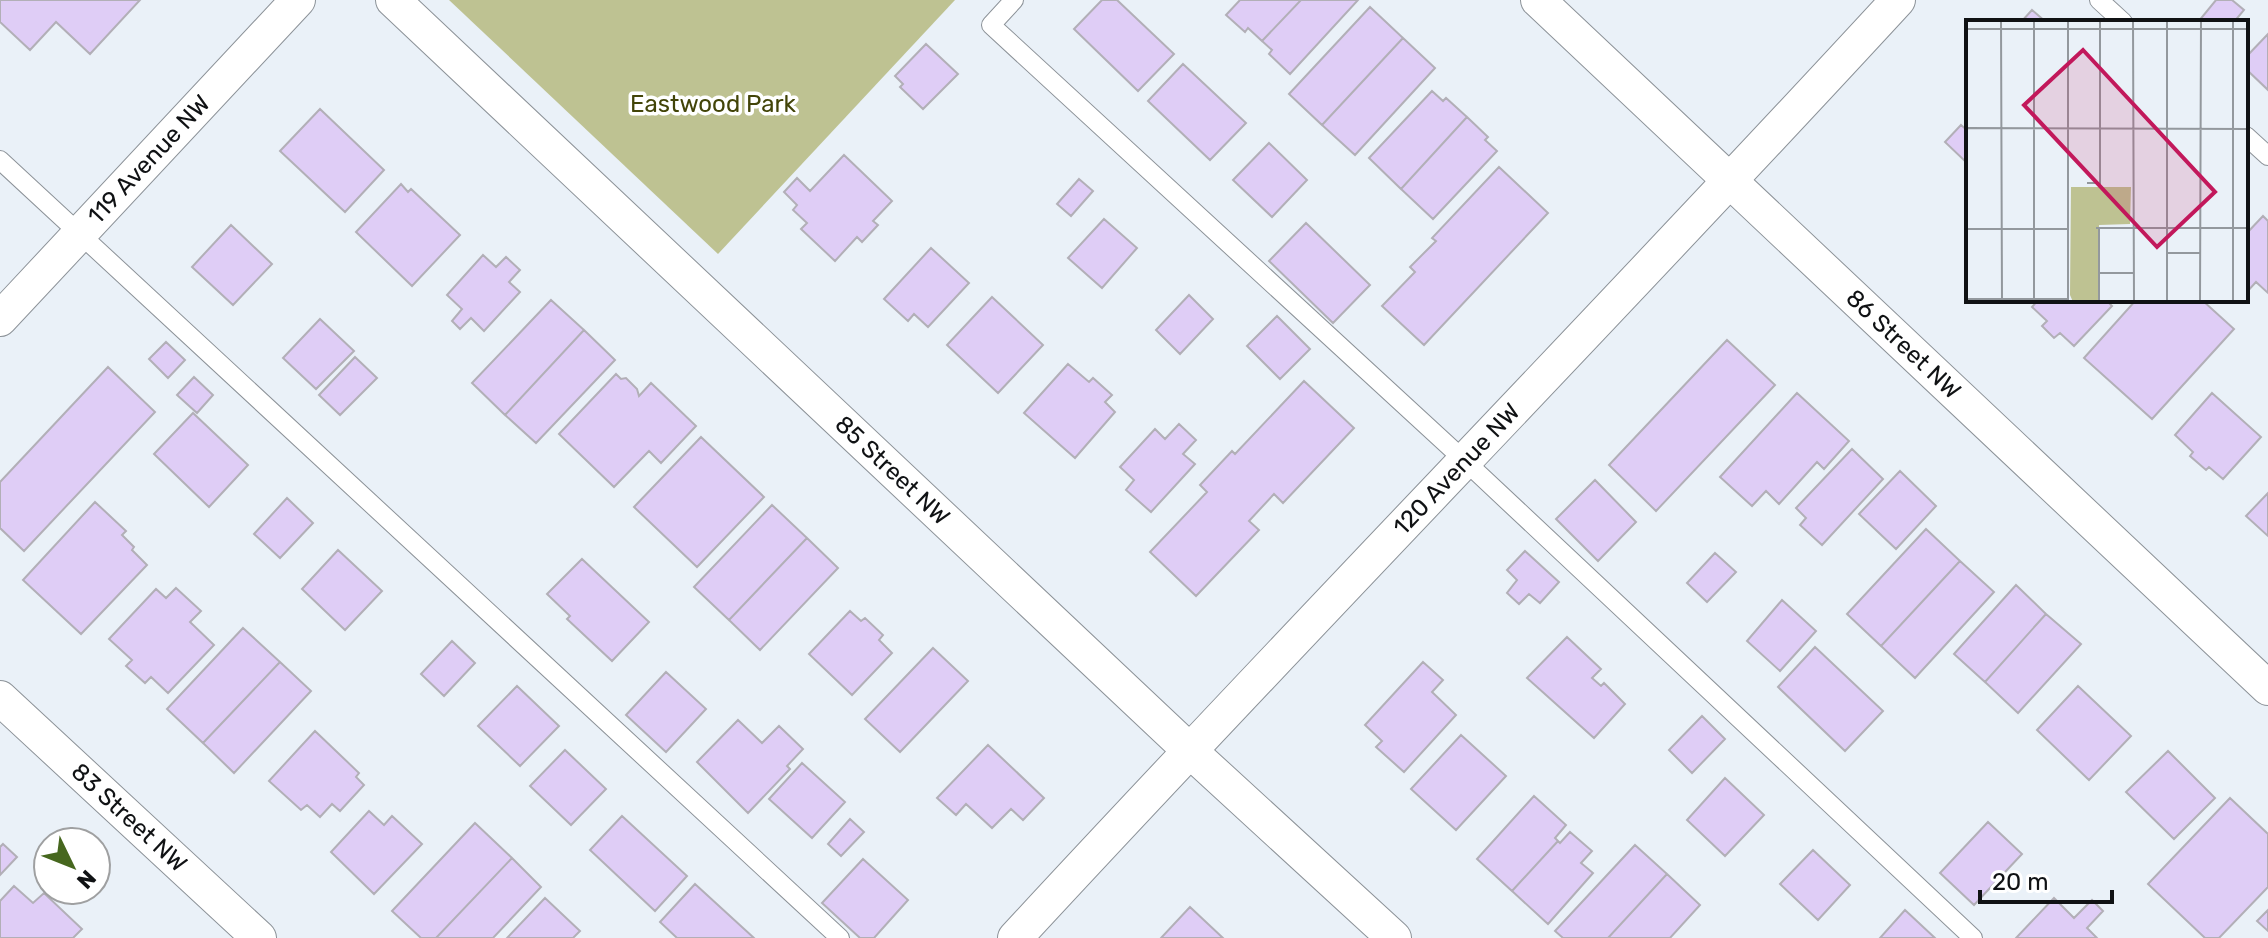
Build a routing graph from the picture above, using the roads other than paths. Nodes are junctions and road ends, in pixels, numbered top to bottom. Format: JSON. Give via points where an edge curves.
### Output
{"nodes":[{"id":1,"x":298,"y":0,"type":"edge"},
{"id":2,"x":393,"y":0,"type":"edge"},
{"id":3,"x":1014,"y":0,"type":"edge"},
{"id":4,"x":1538,"y":0,"type":"edge"},
{"id":5,"x":1898,"y":0,"type":"edge"},
{"id":6,"x":2099,"y":0,"type":"edge"},
{"id":7,"x":2121,"y":20,"type":"edge"},
{"id":8,"x":2248,"y":138,"type":"edge"},
{"id":9,"x":2268,"y":156,"type":"edge"},
{"id":10,"x":0,"y":160,"type":"edge"},
{"id":11,"x":1732,"y":181,"type":"junction"},
{"id":12,"x":79,"y":234,"type":"junction"},
{"id":13,"x":0,"y":319,"type":"edge"},
{"id":14,"x":1465,"y":461,"type":"junction"},
{"id":15,"x":2268,"y":688,"type":"edge"},
{"id":16,"x":0,"y":698,"type":"edge"},
{"id":17,"x":1189,"y":750,"type":"junction"},
{"id":18,"x":259,"y":938,"type":"edge"},
{"id":19,"x":840,"y":938,"type":"edge"},
{"id":20,"x":1015,"y":938,"type":"edge"},
{"id":21,"x":1394,"y":938,"type":"edge"},
{"id":22,"x":1973,"y":938,"type":"edge"}],
"edges":[{"from":1,"to":12,"type":"street","name":"119 Avenue NW"},
{"from":2,"to":17,"type":"street","name":"85 Street NW"},
{"from":3,"to":14,"type":"lane","via":[[991,25]]},
{"from":4,"to":11,"type":"street","name":"86 Street NW"},
{"from":5,"to":11,"type":"street","name":"120 Avenue NW"},
{"from":6,"to":7,"type":"lane"},
{"from":8,"to":9,"type":"lane"},
{"from":10,"to":12,"type":"lane"},
{"from":11,"to":14,"type":"street","name":"120 Avenue NW"},
{"from":11,"to":15,"type":"street","name":"86 Street NW"},
{"from":12,"to":13,"type":"street","name":"119 Avenue NW"},
{"from":12,"to":19,"type":"lane"},
{"from":14,"to":17,"type":"street","name":"120 Avenue NW"},
{"from":14,"to":22,"type":"lane"},
{"from":16,"to":18,"type":"street","name":"83 Street NW"},
{"from":17,"to":20,"type":"street","name":"120 Avenue NW"},
{"from":17,"to":21,"type":"street","name":"85 Street NW"}]}
